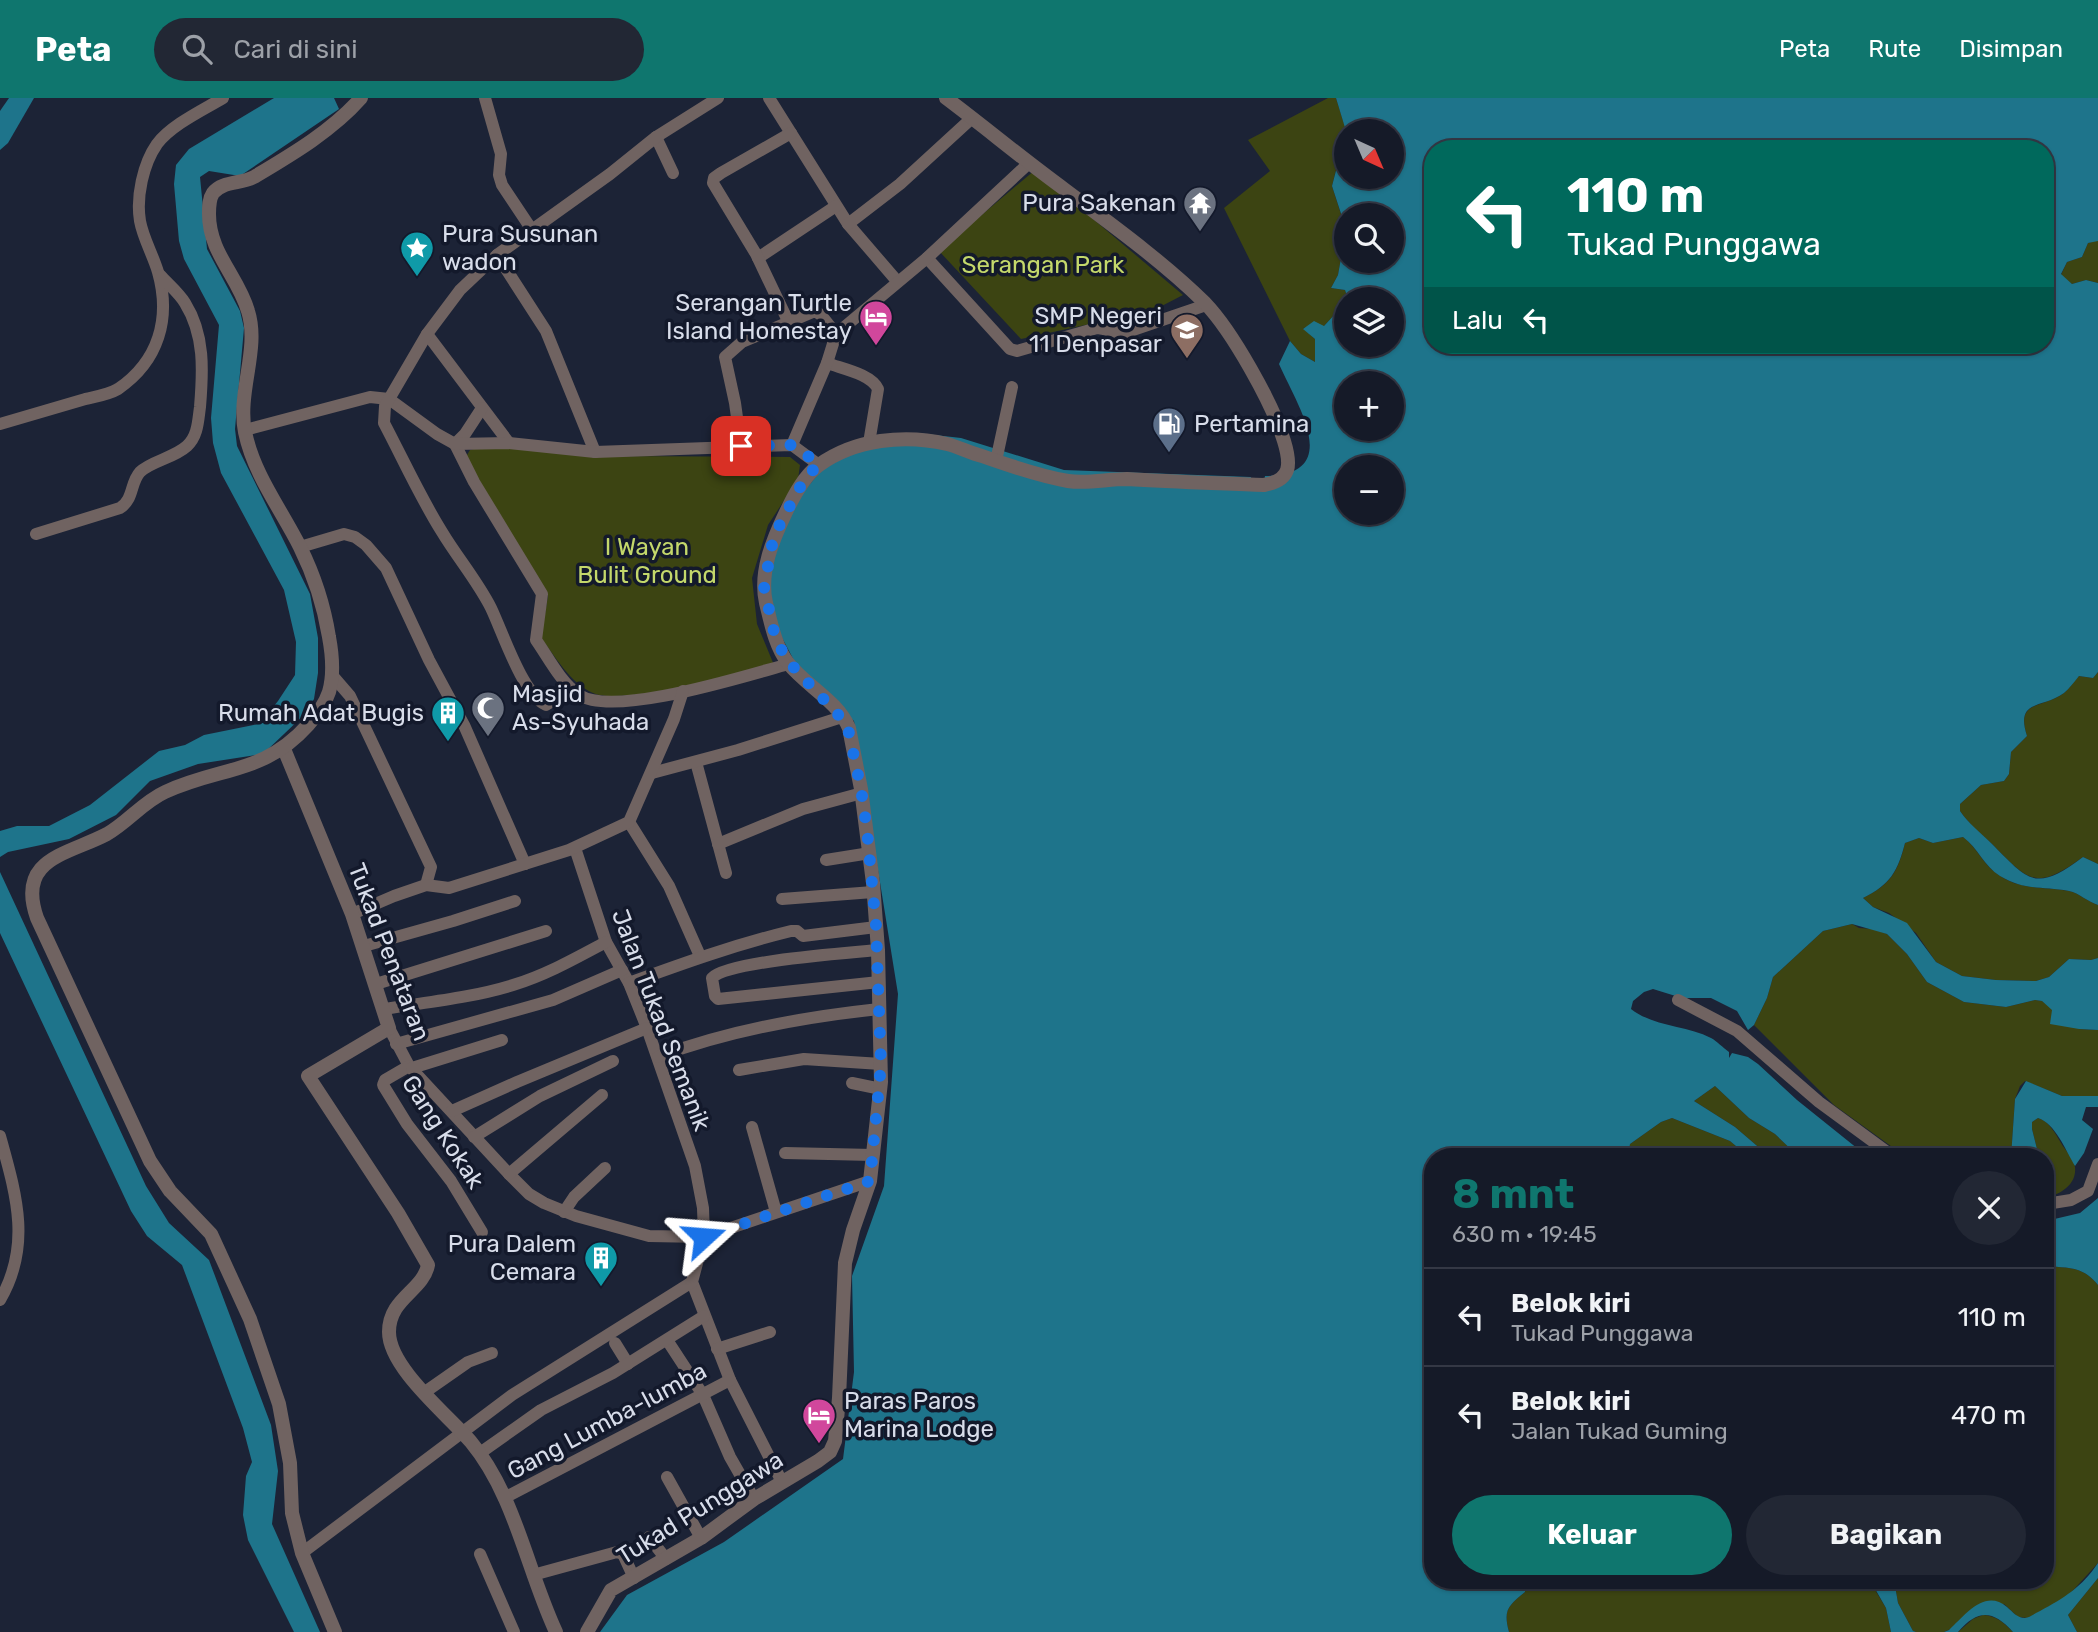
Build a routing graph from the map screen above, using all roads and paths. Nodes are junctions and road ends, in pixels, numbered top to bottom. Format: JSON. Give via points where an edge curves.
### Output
{"nodes":[{"id":1,"x":223,"y":98,"type":"edge"},
{"id":2,"x":360,"y":98,"type":"edge"},
{"id":3,"x":485,"y":98,"type":"edge"},
{"id":4,"x":718,"y":98,"type":"edge"},
{"id":5,"x":769,"y":98,"type":"edge"},
{"id":6,"x":946,"y":98,"type":"edge"},
{"id":7,"x":972,"y":118,"type":"junction"},
{"id":8,"x":791,"y":133,"type":"junction"},
{"id":9,"x":656,"y":137,"type":"junction"},
{"id":10,"x":1029,"y":163,"type":"junction"},
{"id":11,"x":673,"y":173,"type":"dead end"},
{"id":12,"x":836,"y":206,"type":"junction"},
{"id":13,"x":848,"y":224,"type":"junction"},
{"id":14,"x":532,"y":230,"type":"junction"},
{"id":15,"x":497,"y":256,"type":"junction"},
{"id":16,"x":758,"y":258,"type":"junction"},
{"id":17,"x":927,"y":258,"type":"junction"},
{"id":18,"x":158,"y":272,"type":"junction"},
{"id":19,"x":897,"y":281,"type":"junction"},
{"id":20,"x":1206,"y":305,"type":"junction"},
{"id":21,"x":789,"y":323,"type":"junction"},
{"id":22,"x":427,"y":334,"type":"junction"},
{"id":23,"x":836,"y":334,"type":"junction"},
{"id":24,"x":827,"y":363,"type":"junction"},
{"id":25,"x":1012,"y":387,"type":"dead end"},
{"id":26,"x":389,"y":399,"type":"junction"},
{"id":27,"x":482,"y":408,"type":"junction"},
{"id":28,"x":0,"y":424,"type":"edge"},
{"id":29,"x":245,"y":430,"type":"junction"},
{"id":30,"x":509,"y":443,"type":"junction"},
{"id":31,"x":869,"y":443,"type":"junction"},
{"id":32,"x":456,"y":444,"type":"junction"},
{"id":33,"x":792,"y":445,"type":"junction"},
{"id":34,"x":741,"y":446,"type":"junction"},
{"id":35,"x":595,"y":452,"type":"junction"},
{"id":36,"x":996,"y":461,"type":"junction"},
{"id":37,"x":819,"y":464,"type":"junction"},
{"id":38,"x":36,"y":534,"type":"dead end"},
{"id":39,"x":300,"y":547,"type":"junction"},
{"id":40,"x":789,"y":664,"type":"junction"},
{"id":41,"x":331,"y":674,"type":"junction"},
{"id":42,"x":572,"y":689,"type":"junction"},
{"id":43,"x":683,"y":691,"type":"junction"},
{"id":44,"x":842,"y":717,"type":"junction"},
{"id":45,"x":284,"y":749,"type":"junction"},
{"id":46,"x":696,"y":762,"type":"junction"},
{"id":47,"x":652,"y":773,"type":"junction"},
{"id":48,"x":862,"y":793,"type":"junction"},
{"id":49,"x":628,"y":822,"type":"junction"},
{"id":50,"x":718,"y":845,"type":"junction"},
{"id":51,"x":575,"y":848,"type":"junction"},
{"id":52,"x":870,"y":853,"type":"junction"},
{"id":53,"x":826,"y":860,"type":"dead end"},
{"id":54,"x":525,"y":864,"type":"junction"},
{"id":55,"x":726,"y":873,"type":"dead end"},
{"id":56,"x":426,"y":885,"type":"junction"},
{"id":57,"x":873,"y":892,"type":"junction"},
{"id":58,"x":782,"y":899,"type":"dead end"},
{"id":59,"x":515,"y":901,"type":"dead end"},
{"id":60,"x":352,"y":914,"type":"junction"},
{"id":61,"x":876,"y":926,"type":"junction"},
{"id":62,"x":546,"y":931,"type":"dead end"},
{"id":63,"x":803,"y":936,"type":"junction"},
{"id":64,"x":606,"y":942,"type":"junction"},
{"id":65,"x":738,"y":944,"type":"junction"},
{"id":66,"x":364,"y":946,"type":"junction"},
{"id":67,"x":878,"y":950,"type":"junction"},
{"id":68,"x":699,"y":956,"type":"junction"},
{"id":69,"x":806,"y":958,"type":"junction"},
{"id":70,"x":740,"y":968,"type":"junction"},
{"id":71,"x":622,"y":970,"type":"junction"},
{"id":72,"x":879,"y":982,"type":"junction"},
{"id":73,"x":629,"y":984,"type":"junction"},
{"id":74,"x":376,"y":985,"type":"junction"},
{"id":75,"x":1678,"y":1000,"type":"dead end"},
{"id":76,"x":384,"y":1009,"type":"junction"},
{"id":77,"x":879,"y":1009,"type":"junction"},
{"id":78,"x":389,"y":1028,"type":"junction"},
{"id":79,"x":647,"y":1028,"type":"junction"},
{"id":80,"x":502,"y":1040,"type":"dead end"},
{"id":81,"x":396,"y":1044,"type":"junction"},
{"id":82,"x":658,"y":1057,"type":"junction"},
{"id":83,"x":613,"y":1061,"type":"dead end"},
{"id":84,"x":881,"y":1065,"type":"junction"},
{"id":85,"x":410,"y":1067,"type":"junction"},
{"id":86,"x":739,"y":1070,"type":"dead end"},
{"id":87,"x":852,"y":1083,"type":"dead end"},
{"id":88,"x":881,"y":1090,"type":"dead end"},
{"id":89,"x":602,"y":1095,"type":"dead end"},
{"id":90,"x":452,"y":1111,"type":"junction"},
{"id":91,"x":752,"y":1127,"type":"dead end"},
{"id":92,"x":0,"y":1136,"type":"edge"},
{"id":93,"x":474,"y":1137,"type":"junction"},
{"id":94,"x":1882,"y":1148,"type":"edge"},
{"id":95,"x":785,"y":1153,"type":"dead end"},
{"id":96,"x":873,"y":1155,"type":"junction"},
{"id":97,"x":2098,"y":1164,"type":"edge"},
{"id":98,"x":605,"y":1168,"type":"dead end"},
{"id":99,"x":509,"y":1174,"type":"junction"},
{"id":100,"x":870,"y":1181,"type":"junction"},
{"id":101,"x":2054,"y":1203,"type":"edge"},
{"id":102,"x":564,"y":1212,"type":"junction"},
{"id":103,"x":776,"y":1213,"type":"junction"},
{"id":104,"x":482,"y":1232,"type":"dead end"},
{"id":105,"x":704,"y":1237,"type":"junction"},
{"id":106,"x":692,"y":1282,"type":"junction"},
{"id":107,"x":0,"y":1300,"type":"edge"},
{"id":108,"x":704,"y":1316,"type":"junction"},
{"id":109,"x":770,"y":1332,"type":"dead end"},
{"id":110,"x":667,"y":1340,"type":"junction"},
{"id":111,"x":615,"y":1343,"type":"dead end"},
{"id":112,"x":717,"y":1349,"type":"junction"},
{"id":113,"x":492,"y":1353,"type":"dead end"},
{"id":114,"x":628,"y":1364,"type":"junction"},
{"id":115,"x":730,"y":1380,"type":"junction"},
{"id":116,"x":425,"y":1392,"type":"junction"},
{"id":117,"x":703,"y":1395,"type":"junction"},
{"id":118,"x":461,"y":1432,"type":"junction"},
{"id":119,"x":480,"y":1453,"type":"junction"},
{"id":120,"x":667,"y":1477,"type":"dead end"},
{"id":121,"x":782,"y":1482,"type":"junction"},
{"id":122,"x":504,"y":1498,"type":"junction"},
{"id":123,"x":754,"y":1499,"type":"junction"},
{"id":124,"x":649,"y":1537,"type":"dead end"},
{"id":125,"x":701,"y":1538,"type":"junction"},
{"id":126,"x":302,"y":1553,"type":"junction"},
{"id":127,"x":480,"y":1554,"type":"dead end"},
{"id":128,"x":666,"y":1559,"type":"junction"},
{"id":129,"x":533,"y":1575,"type":"junction"},
{"id":130,"x":634,"y":1578,"type":"junction"},
{"id":131,"x":335,"y":1632,"type":"edge"},
{"id":132,"x":514,"y":1632,"type":"edge"},
{"id":133,"x":556,"y":1632,"type":"edge"},
{"id":134,"x":587,"y":1632,"type":"edge"}],
"edges":[{"from":1,"to":18,"type":"street","via":[[158,143],[146,167],[140,221]]},
{"from":2,"to":29,"type":"street","via":[[325,132],[251,179],[220,187],[209,200],[209,223],[219,256],[251,321]]},
{"from":3,"to":14,"type":"street","via":[[500,154],[502,185]]},
{"from":4,"to":9,"type":"street"},
{"from":5,"to":8,"type":"street"},
{"from":6,"to":7,"type":"street","name":"Tukad Punggawa"},
{"from":7,"to":10,"type":"street","name":"Tukad Punggawa"},
{"from":7,"to":13,"type":"street"},
{"from":8,"to":12,"type":"street"},
{"from":8,"to":16,"type":"street","via":[[714,178]]},
{"from":9,"to":11,"type":"street"},
{"from":9,"to":14,"type":"street"},
{"from":10,"to":17,"type":"street"},
{"from":10,"to":20,"type":"street","name":"Tukad Punggawa","via":[[1118,229]]},
{"from":12,"to":13,"type":"street"},
{"from":12,"to":16,"type":"street"},
{"from":13,"to":19,"type":"street"},
{"from":14,"to":15,"type":"street"},
{"from":15,"to":22,"type":"street","via":[[460,290]]},
{"from":15,"to":35,"type":"street","via":[[556,350]]},
{"from":16,"to":21,"type":"street"},
{"from":17,"to":19,"type":"street"},
{"from":17,"to":20,"type":"street","via":[[1010,349],[1017,351],[1097,328],[1115,334],[1127,332]]},
{"from":18,"to":28,"type":"street","via":[[164,300],[162,329],[137,372],[116,390]]},
{"from":18,"to":38,"type":"street","via":[[185,303],[200,335],[203,373],[198,430],[188,445],[137,475],[128,503]]},
{"from":19,"to":23,"type":"street"},
{"from":20,"to":36,"type":"street","name":"Tukad Punggawa","via":[[1249,368],[1282,435],[1289,466],[1281,479],[1264,485],[1069,481]]},
{"from":21,"to":23,"type":"street","via":[[818,312]]},
{"from":21,"to":34,"type":"street","via":[[743,342],[725,357]]},
{"from":22,"to":26,"type":"street"},
{"from":22,"to":27,"type":"street"},
{"from":23,"to":24,"type":"street"},
{"from":24,"to":31,"type":"street","via":[[877,385]]},
{"from":24,"to":33,"type":"street"},
{"from":25,"to":36,"type":"street"},
{"from":26,"to":29,"type":"street","via":[[370,397]]},
{"from":26,"to":32,"type":"street"},
{"from":26,"to":42,"type":"street","via":[[384,423],[440,529],[490,606],[534,694],[545,705]]},
{"from":27,"to":30,"type":"street"},
{"from":27,"to":32,"type":"street"},
{"from":29,"to":39,"type":"street","via":[[264,484]]},
{"from":30,"to":32,"type":"street"},
{"from":30,"to":35,"type":"street"},
{"from":31,"to":36,"type":"street","name":"Tukad Punggawa","via":[[928,440]]},
{"from":31,"to":37,"type":"street","name":"Tukad Punggawa"},
{"from":32,"to":42,"type":"street","via":[[542,594],[536,640]]},
{"from":33,"to":34,"type":"street"},
{"from":33,"to":37,"type":"street"},
{"from":34,"to":35,"type":"street"},
{"from":37,"to":40,"type":"street","name":"Tukad Punggawa","via":[[790,502],[766,569],[765,600]]},
{"from":39,"to":41,"type":"street","via":[[325,614]]},
{"from":39,"to":54,"type":"street","via":[[344,534],[366,545],[386,568],[464,725]]},
{"from":40,"to":43,"type":"street"},
{"from":40,"to":44,"type":"street","name":"Tukad Punggawa"},
{"from":41,"to":45,"type":"street","via":[[329,692],[318,714]]},
{"from":41,"to":56,"type":"street","via":[[350,696],[431,867]]},
{"from":42,"to":43,"type":"street","via":[[586,698],[609,701]]},
{"from":43,"to":47,"type":"street"},
{"from":44,"to":46,"type":"street"},
{"from":44,"to":48,"type":"street","name":"Tukad Punggawa","via":[[850,733]]},
{"from":45,"to":60,"type":"street","name":"Tukad Penataran"},
{"from":45,"to":126,"type":"street","via":[[255,764],[159,795],[107,833],[54,857],[38,872],[32,889],[37,918],[150,1161],[170,1191],[211,1234],[250,1320],[279,1404],[290,1463],[292,1513]]},
{"from":46,"to":47,"type":"street"},
{"from":46,"to":50,"type":"street"},
{"from":47,"to":49,"type":"street"},
{"from":48,"to":50,"type":"street","via":[[803,809]]},
{"from":48,"to":52,"type":"street","name":"Tukad Punggawa"},
{"from":49,"to":51,"type":"street"},
{"from":49,"to":68,"type":"street","via":[[669,886]]},
{"from":50,"to":55,"type":"street"},
{"from":51,"to":54,"type":"street"},
{"from":51,"to":64,"type":"street","name":"Jalan Tukad Semanik"},
{"from":52,"to":53,"type":"street"},
{"from":52,"to":57,"type":"street","name":"Tukad Punggawa"},
{"from":54,"to":56,"type":"street","via":[[449,888]]},
{"from":56,"to":60,"type":"street"},
{"from":57,"to":58,"type":"street"},
{"from":57,"to":61,"type":"street","name":"Tukad Punggawa"},
{"from":59,"to":66,"type":"street"},
{"from":60,"to":66,"type":"street","name":"Tukad Penataran"},
{"from":61,"to":63,"type":"street"},
{"from":61,"to":67,"type":"street","name":"Tukad Punggawa"},
{"from":62,"to":74,"type":"street"},
{"from":63,"to":65,"type":"street","via":[[791,931]]},
{"from":63,"to":69,"type":"street"},
{"from":64,"to":71,"type":"street","name":"Jalan Tukad Semanik"},
{"from":64,"to":76,"type":"street","via":[[513,985]]},
{"from":65,"to":68,"type":"street"},
{"from":65,"to":70,"type":"street"},
{"from":66,"to":74,"type":"street","name":"Tukad Penataran"},
{"from":67,"to":69,"type":"street"},
{"from":67,"to":72,"type":"street","name":"Tukad Punggawa"},
{"from":68,"to":73,"type":"street"},
{"from":69,"to":70,"type":"street"},
{"from":70,"to":72,"type":"street","via":[[712,976],[715,996]]},
{"from":71,"to":73,"type":"street","name":"Jalan Tukad Semanik"},
{"from":71,"to":81,"type":"street","via":[[553,1000]]},
{"from":72,"to":77,"type":"street","name":"Tukad Punggawa"},
{"from":73,"to":79,"type":"street","name":"Jalan Tukad Semanik"},
{"from":74,"to":76,"type":"street","name":"Tukad Penataran"},
{"from":75,"to":94,"type":"street","via":[[1737,1031],[1819,1102]]},
{"from":76,"to":78,"type":"street","name":"Tukad Penataran"},
{"from":77,"to":82,"type":"street","via":[[765,1026]]},
{"from":77,"to":84,"type":"street","name":"Tukad Punggawa"},
{"from":78,"to":81,"type":"street","name":"Tukad Penataran"},
{"from":78,"to":116,"type":"street","via":[[308,1076],[428,1265],[395,1308],[389,1333],[396,1357]]},
{"from":79,"to":82,"type":"street","name":"Jalan Tukad Semanik"},
{"from":79,"to":90,"type":"street"},
{"from":80,"to":85,"type":"street"},
{"from":81,"to":85,"type":"street","name":"Tukad Penataran"},
{"from":82,"to":105,"type":"street","name":"Jalan Tukad Semanik","via":[[695,1166]]},
{"from":83,"to":93,"type":"street","via":[[540,1096]]},
{"from":84,"to":86,"type":"street","via":[[804,1059]]},
{"from":84,"to":96,"type":"street","name":"Tukad Punggawa"},
{"from":85,"to":90,"type":"street","name":"Tukad Penataran"},
{"from":85,"to":104,"type":"street","name":"Gang Kokak","via":[[383,1085]]},
{"from":87,"to":88,"type":"street"},
{"from":89,"to":99,"type":"street"},
{"from":90,"to":93,"type":"street","name":"Tukad Penataran"},
{"from":91,"to":103,"type":"street"},
{"from":92,"to":107,"type":"street","via":[[20,1222],[17,1262]]},
{"from":93,"to":99,"type":"street","name":"Tukad Penataran"},
{"from":95,"to":96,"type":"street"},
{"from":96,"to":100,"type":"street","name":"Tukad Punggawa"},
{"from":97,"to":101,"type":"street","via":[[2088,1191]]},
{"from":98,"to":102,"type":"street"},
{"from":99,"to":102,"type":"street","name":"Tukad Penataran","via":[[529,1194]]},
{"from":100,"to":103,"type":"street","name":"Tukad Penataran"},
{"from":100,"to":121,"type":"street","name":"Tukad Punggawa","via":[[845,1263],[835,1441],[826,1456]]},
{"from":102,"to":105,"type":"street","name":"Tukad Penataran","via":[[649,1236]]},
{"from":103,"to":105,"type":"street","name":"Tukad Penataran"},
{"from":105,"to":106,"type":"street","name":"Jalan Tukad Semanik"},
{"from":106,"to":108,"type":"street"},
{"from":106,"to":118,"type":"street"},
{"from":108,"to":110,"type":"street"},
{"from":108,"to":112,"type":"street"},
{"from":109,"to":112,"type":"street"},
{"from":110,"to":114,"type":"street"},
{"from":110,"to":117,"type":"street"},
{"from":111,"to":114,"type":"street"},
{"from":112,"to":115,"type":"street"},
{"from":113,"to":116,"type":"street","via":[[468,1362]]},
{"from":114,"to":119,"type":"street","via":[[541,1409]]},
{"from":115,"to":117,"type":"street","name":"Gang Lumba-lumba"},
{"from":115,"to":121,"type":"street"},
{"from":116,"to":118,"type":"street"},
{"from":117,"to":122,"type":"street","name":"Gang Lumba-lumba"},
{"from":117,"to":123,"type":"street"},
{"from":118,"to":119,"type":"street"},
{"from":118,"to":126,"type":"street"},
{"from":119,"to":122,"type":"street"},
{"from":120,"to":125,"type":"street"},
{"from":121,"to":123,"type":"street","name":"Tukad Punggawa"},
{"from":122,"to":129,"type":"street"},
{"from":123,"to":125,"type":"street","name":"Tukad Punggawa"},
{"from":124,"to":128,"type":"street"},
{"from":125,"to":128,"type":"street","name":"Tukad Punggawa"},
{"from":126,"to":131,"type":"street"},
{"from":127,"to":132,"type":"street"},
{"from":128,"to":130,"type":"street","name":"Tukad Punggawa"},
{"from":129,"to":130,"type":"street","via":[[617,1552],[623,1554]]},
{"from":129,"to":133,"type":"street"},
{"from":130,"to":134,"type":"street","name":"Tukad Punggawa","via":[[608,1593]]}]}
